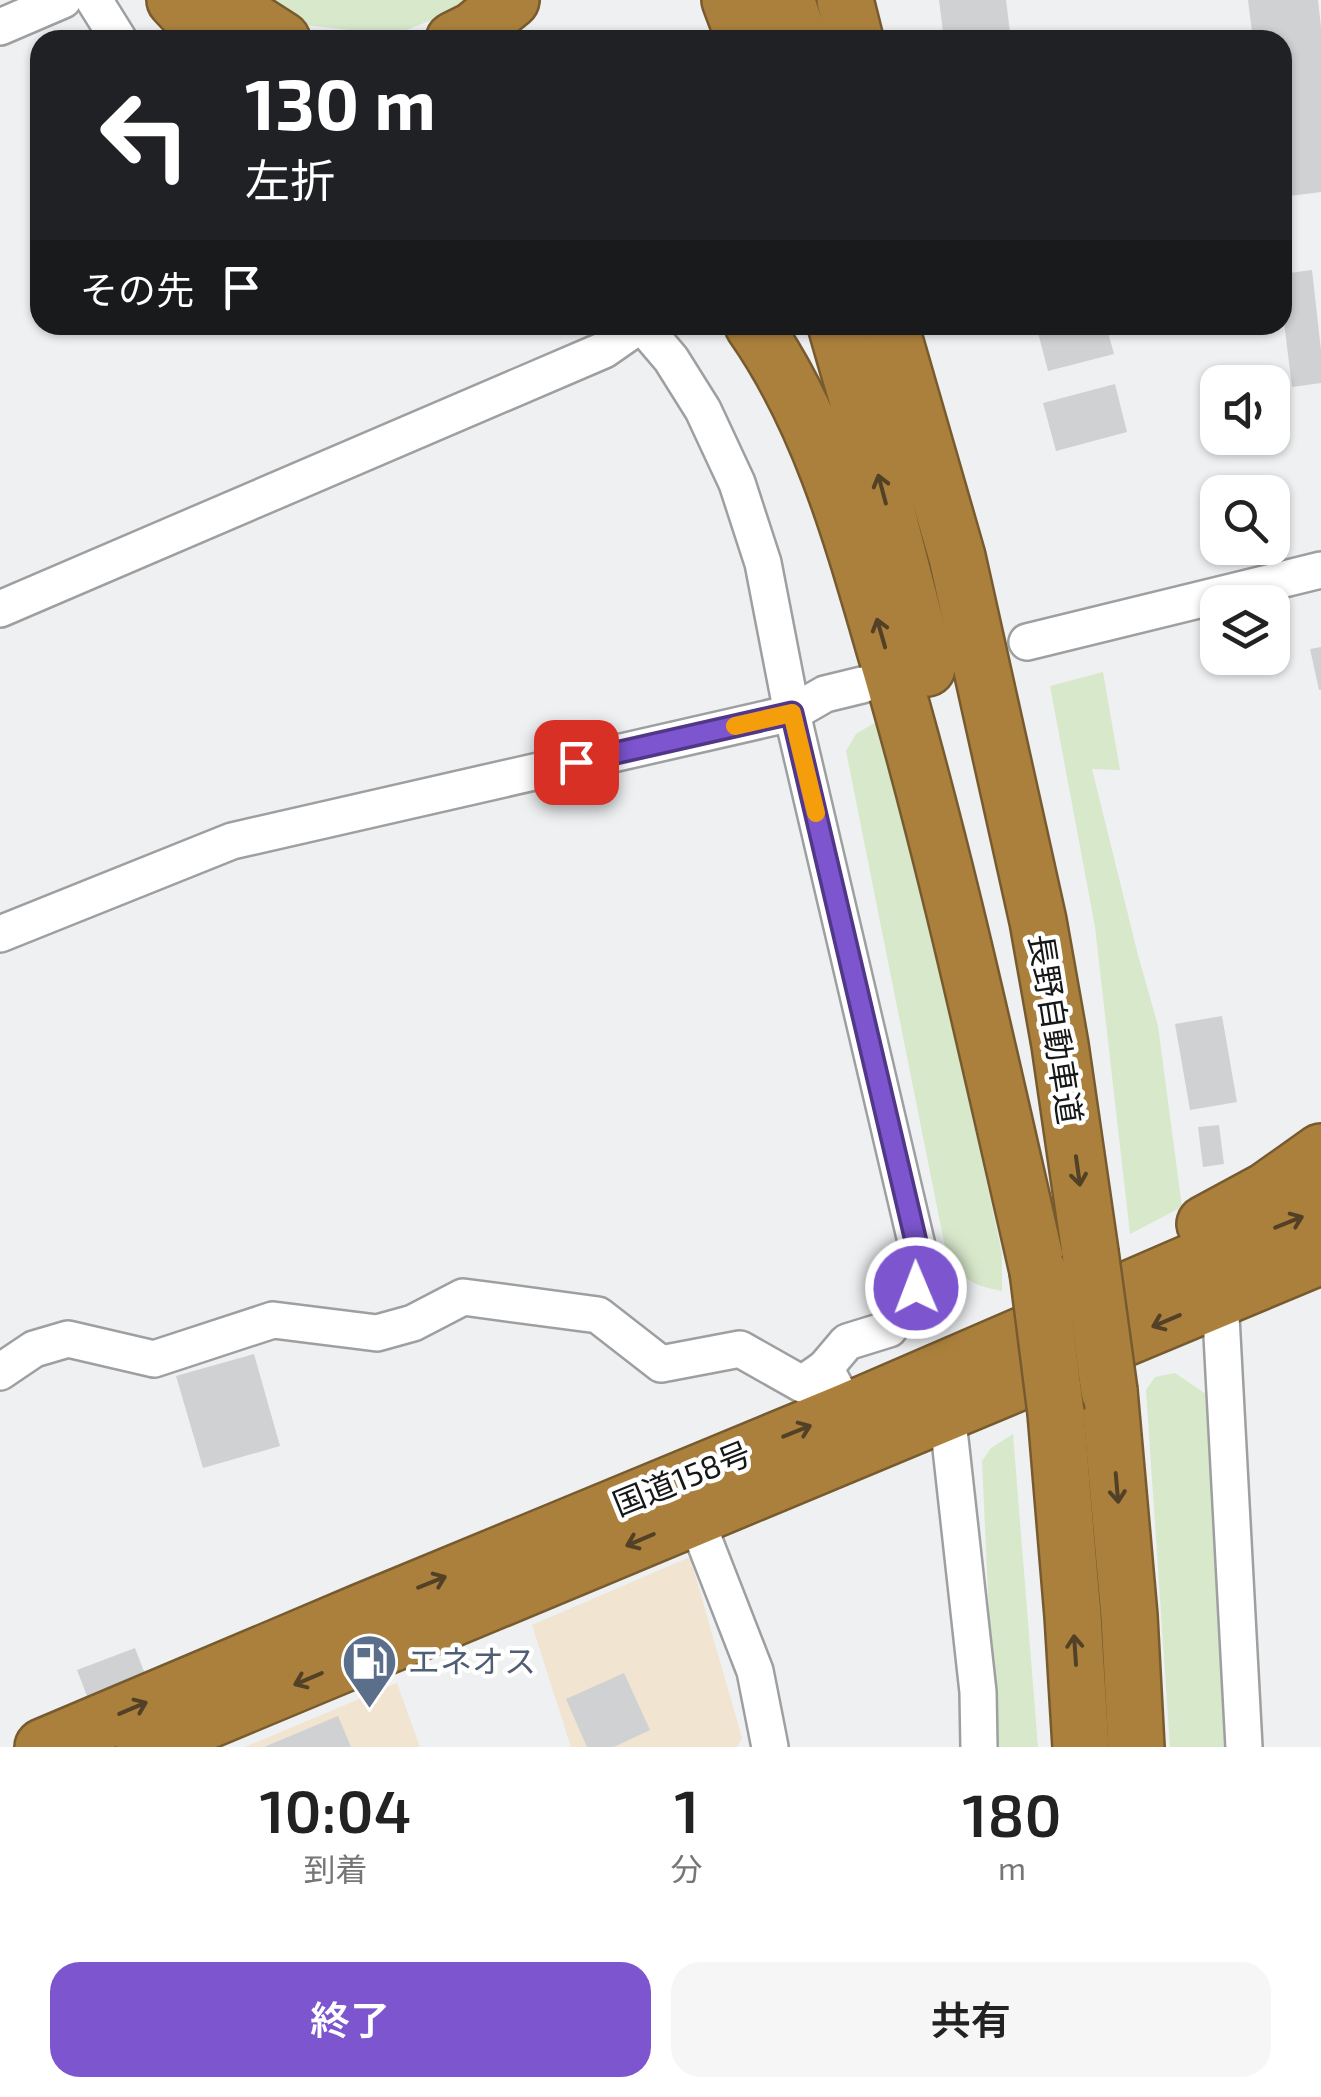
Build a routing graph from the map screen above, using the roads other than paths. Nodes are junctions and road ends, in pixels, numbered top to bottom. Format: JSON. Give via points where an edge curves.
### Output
{"nodes":[{"id":1,"x":63,"y":0,"type":"edge"},
{"id":2,"x":94,"y":0,"type":"edge"},
{"id":3,"x":175,"y":0,"type":"edge"},
{"id":4,"x":227,"y":0,"type":"edge"},
{"id":5,"x":511,"y":0,"type":"edge"},
{"id":6,"x":730,"y":0,"type":"edge"},
{"id":7,"x":786,"y":0,"type":"edge"},
{"id":8,"x":845,"y":0,"type":"edge"},
{"id":9,"x":0,"y":27,"type":"edge"},
{"id":10,"x":113,"y":30,"type":"edge"},
{"id":11,"x":203,"y":30,"type":"edge"},
{"id":12,"x":266,"y":30,"type":"edge"},
{"id":13,"x":471,"y":30,"type":"edge"},
{"id":14,"x":741,"y":30,"type":"edge"},
{"id":15,"x":796,"y":30,"type":"edge"},
{"id":16,"x":852,"y":30,"type":"edge"},
{"id":17,"x":626,"y":335,"type":"edge"},
{"id":18,"x":650,"y":335,"type":"edge"},
{"id":19,"x":760,"y":335,"type":"edge"},
{"id":20,"x":839,"y":335,"type":"edge"},
{"id":21,"x":893,"y":335,"type":"edge"},
{"id":22,"x":932,"y":335,"type":"edge"},
{"id":23,"x":1321,"y":570,"type":"edge"},
{"id":24,"x":0,"y":608,"type":"edge"},
{"id":25,"x":1027,"y":642,"type":"dead end"},
{"id":26,"x":862,"y":685,"type":"dead end"},
{"id":27,"x":792,"y":713,"type":"junction"},
{"id":28,"x":1038,"y":922,"type":"junction"},
{"id":29,"x":0,"y":934,"type":"edge"},
{"id":30,"x":1321,"y":1152,"type":"edge"},
{"id":31,"x":1321,"y":1209,"type":"edge"},
{"id":32,"x":1321,"y":1256,"type":"edge"},
{"id":33,"x":1038,"y":1271,"type":"junction"},
{"id":34,"x":1220,"y":1298,"type":"junction"},
{"id":35,"x":0,"y":1372,"type":"edge"},
{"id":36,"x":836,"y":1390,"type":"junction"},
{"id":37,"x":936,"y":1394,"type":"junction"},
{"id":38,"x":695,"y":1517,"type":"junction"},
{"id":39,"x":43,"y":1747,"type":"edge"},
{"id":40,"x":144,"y":1747,"type":"edge"},
{"id":41,"x":770,"y":1747,"type":"edge"},
{"id":42,"x":979,"y":1747,"type":"edge"},
{"id":43,"x":1082,"y":1747,"type":"edge"},
{"id":44,"x":1136,"y":1747,"type":"edge"},
{"id":45,"x":1244,"y":1747,"type":"edge"}],
"edges":[{"from":1,"to":9,"type":"street"},
{"from":2,"to":10,"type":"street"},
{"from":3,"to":11,"type":"highway"},
{"from":4,"to":12,"type":"highway"},
{"from":5,"to":13,"type":"highway"},
{"from":6,"to":14,"type":"highway"},
{"from":7,"to":15,"type":"highway"},
{"from":8,"to":16,"type":"highway"},
{"from":17,"to":24,"type":"street"},
{"from":18,"to":27,"type":"street","via":[[703,410],[738,483],[763,563]]},
{"from":33,"to":19,"type":"highway","one_way":true,"via":[[918,758],[810,423]]},
{"from":33,"to":20,"type":"highway","name":"長野自動車道","one_way":true,"via":[[1004,1040],[963,828],[908,588]]},
{"from":21,"to":28,"type":"highway","name":"長野自動車道","via":[[957,557]]},
{"from":22,"to":28,"type":"highway","via":[[1060,892]]},
{"from":23,"to":25,"type":"street"},
{"from":26,"to":27,"type":"street","via":[[825,694]]},
{"from":27,"to":29,"type":"street","via":[[232,841]]},
{"from":27,"to":36,"type":"street","via":[[918,1250],[916,1288],[889,1330],[848,1342]]},
{"from":28,"to":44,"type":"highway","name":"長野自動車道","one_way":true,"bridge":true,"via":[[1108,1391]]},
{"from":30,"to":37,"type":"highway"},
{"from":37,"to":31,"type":"highway","name":"国道158号","one_way":true},
{"from":32,"to":34,"type":"highway","name":"国道158号"},
{"from":43,"to":33,"type":"highway","name":"長野自動車道","one_way":true,"bridge":true},
{"from":34,"to":37,"type":"highway","name":"国道158号","one_way":true},
{"from":34,"to":45,"type":"street"},
{"from":35,"to":36,"type":"street","via":[[34,1349],[68,1339],[154,1359],[273,1320],[377,1333],[463,1297],[598,1316],[661,1364],[740,1349],[802,1384]]},
{"from":36,"to":37,"type":"highway","name":"国道158号"},
{"from":39,"to":36,"type":"highway","name":"国道158号","one_way":true,"via":[[362,1612]]},
{"from":37,"to":38,"type":"highway","name":"国道158号"},
{"from":37,"to":42,"type":"street","via":[[978,1692]]},
{"from":38,"to":40,"type":"highway","name":"国道158号","one_way":true},
{"from":38,"to":41,"type":"street","via":[[754,1671]]}]}
